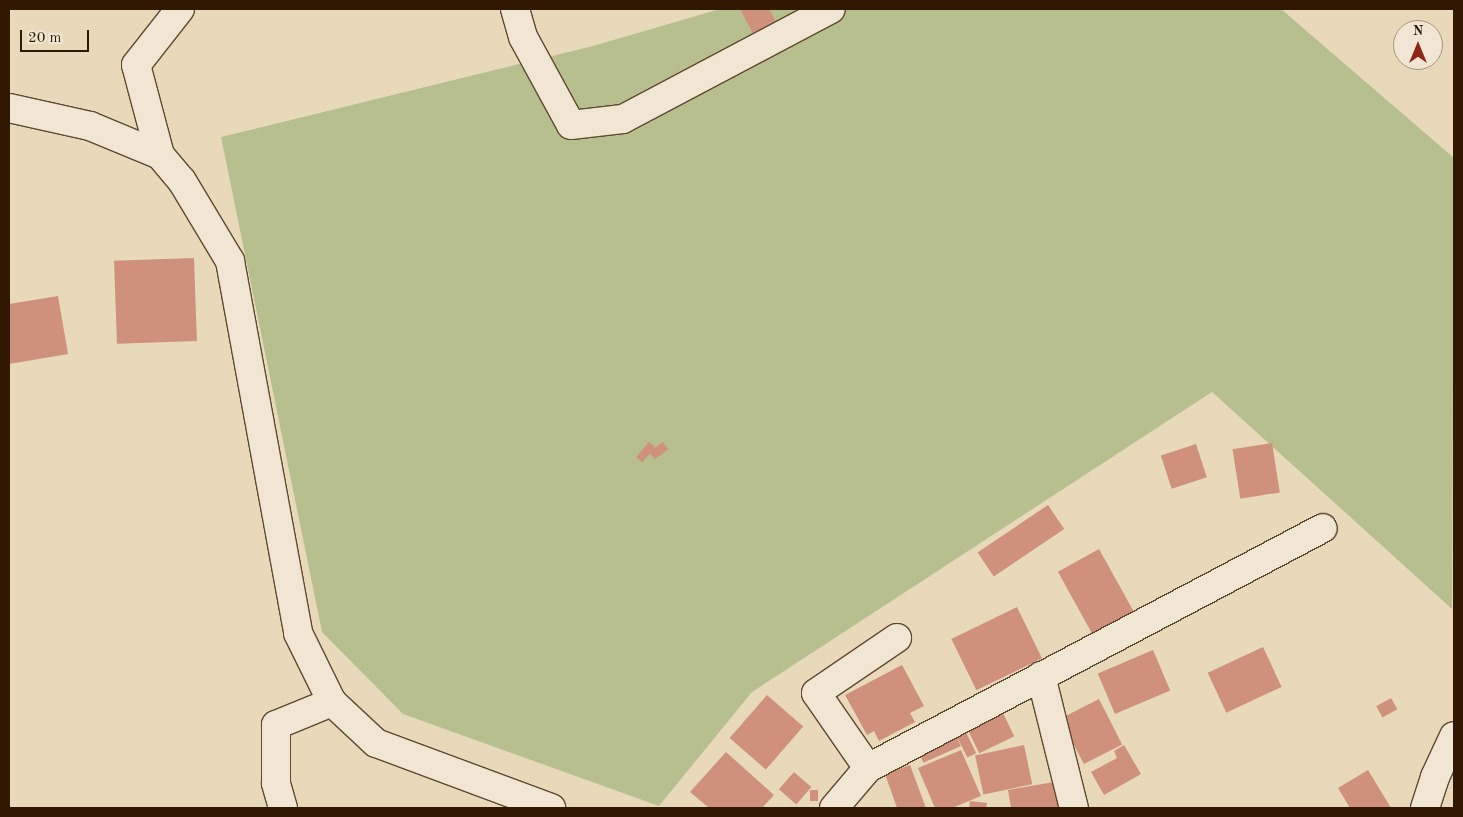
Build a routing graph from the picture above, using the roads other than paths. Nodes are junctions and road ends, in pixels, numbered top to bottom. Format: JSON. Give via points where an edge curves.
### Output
{"nodes":[{"id":1,"x":180,"y":9,"type":"edge"},
{"id":2,"x":515,"y":9,"type":"edge"},
{"id":3,"x":831,"y":9,"type":"edge"},
{"id":4,"x":9,"y":108,"type":"edge"},
{"id":5,"x":160,"y":156,"type":"junction"},
{"id":6,"x":1323,"y":528,"type":"dead end"},
{"id":7,"x":897,"y":638,"type":"dead end"},
{"id":8,"x":1041,"y":676,"type":"junction"},
{"id":9,"x":332,"y":702,"type":"junction"},
{"id":10,"x":1454,"y":736,"type":"edge"},
{"id":11,"x":868,"y":768,"type":"junction"},
{"id":12,"x":283,"y":808,"type":"edge"},
{"id":13,"x":551,"y":808,"type":"edge"},
{"id":14,"x":834,"y":808,"type":"edge"},
{"id":15,"x":1074,"y":808,"type":"edge"},
{"id":16,"x":1425,"y":808,"type":"edge"}],
"edges":[{"from":1,"to":5,"type":"street","via":[[136,65]]},
{"from":2,"to":3,"type":"street","via":[[523,37],[571,125],[623,119]]},
{"from":4,"to":5,"type":"street","via":[[90,126]]},
{"from":5,"to":9,"type":"street","via":[[182,181],[230,261],[298,633]]},
{"from":6,"to":8,"type":"street"},
{"from":7,"to":11,"type":"street","via":[[816,693]]},
{"from":8,"to":11,"type":"street"},
{"from":8,"to":15,"type":"street"},
{"from":9,"to":12,"type":"street","via":[[276,725],[276,783]]},
{"from":9,"to":13,"type":"street","via":[[376,743]]},
{"from":10,"to":16,"type":"street"},
{"from":11,"to":14,"type":"street"}]}
